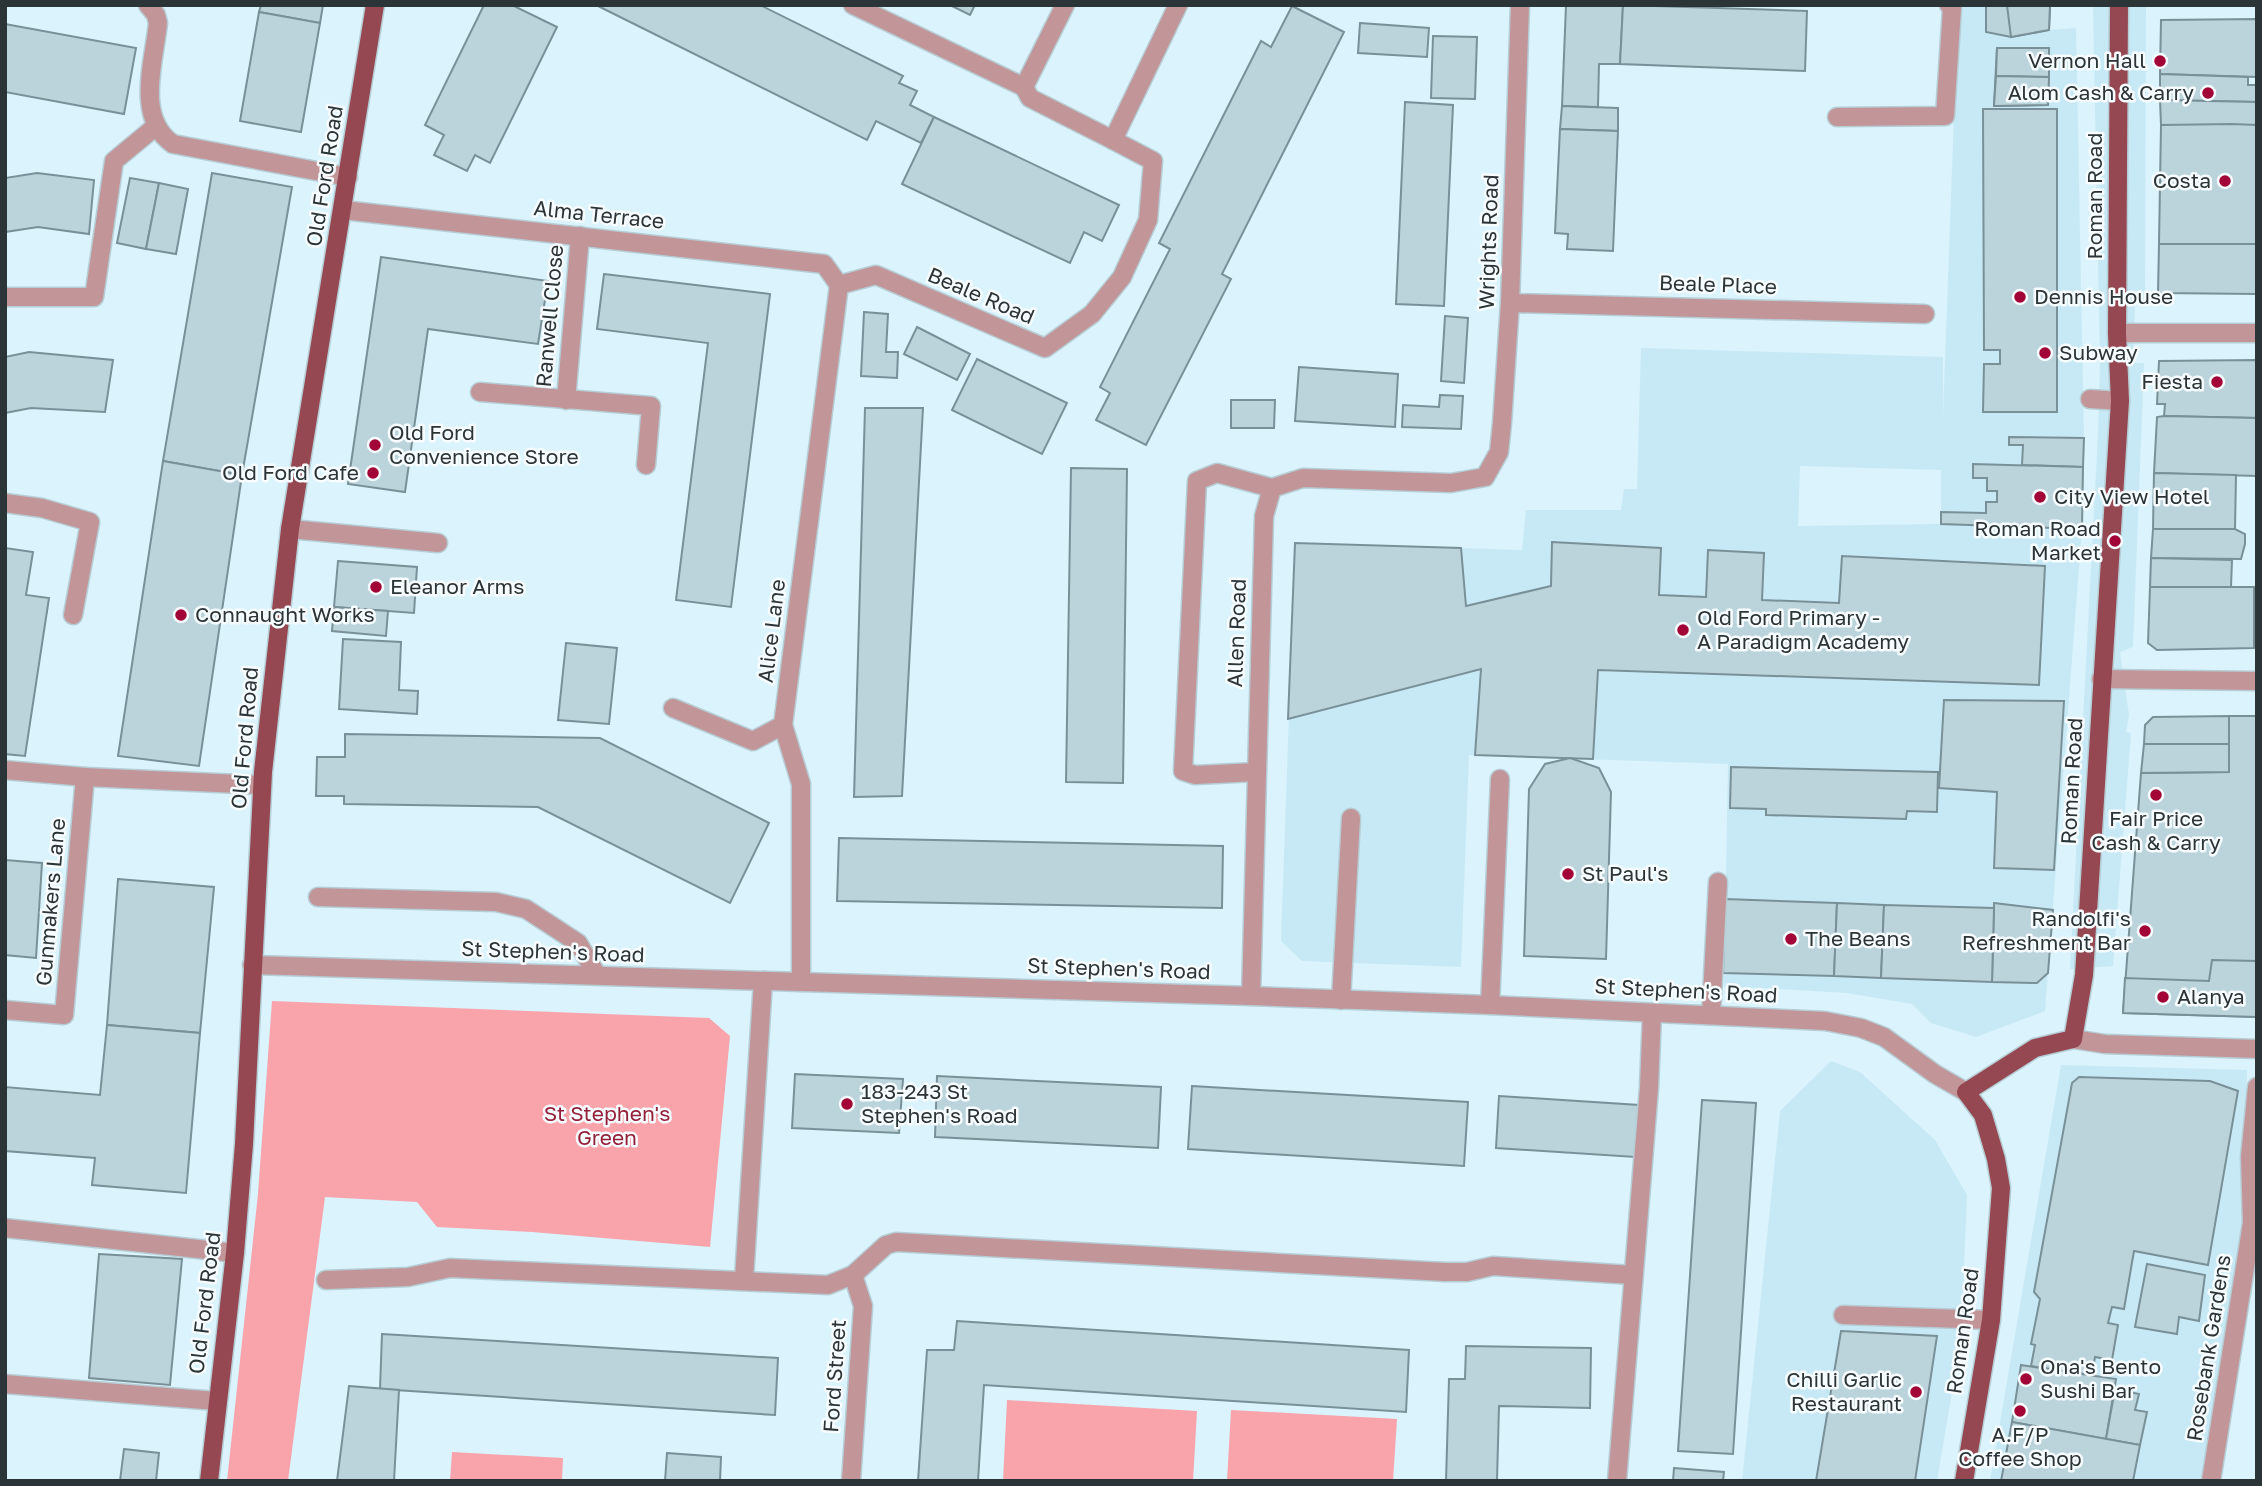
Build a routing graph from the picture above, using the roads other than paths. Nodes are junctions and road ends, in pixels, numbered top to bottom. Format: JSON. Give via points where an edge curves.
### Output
{"nodes":[{"id":1,"x":148,"y":5,"type":"edge"},
{"id":2,"x":375,"y":5,"type":"edge"},
{"id":3,"x":853,"y":5,"type":"edge"},
{"id":4,"x":1065,"y":5,"type":"edge"},
{"id":5,"x":1178,"y":5,"type":"edge"},
{"id":6,"x":1520,"y":5,"type":"edge"},
{"id":7,"x":1948,"y":5,"type":"edge"},
{"id":8,"x":2119,"y":5,"type":"edge"},
{"id":9,"x":1024,"y":87,"type":"junction"},
{"id":10,"x":1837,"y":117,"type":"dead end"},
{"id":11,"x":155,"y":127,"type":"junction"},
{"id":12,"x":1113,"y":140,"type":"junction"},
{"id":13,"x":348,"y":177,"type":"junction"},
{"id":14,"x":343,"y":210,"type":"junction"},
{"id":15,"x":580,"y":236,"type":"junction"},
{"id":16,"x":839,"y":285,"type":"junction"},
{"id":17,"x":5,"y":297,"type":"edge"},
{"id":18,"x":1510,"y":303,"type":"junction"},
{"id":19,"x":1925,"y":314,"type":"dead end"},
{"id":20,"x":2118,"y":333,"type":"junction"},
{"id":21,"x":2257,"y":333,"type":"edge"},
{"id":22,"x":480,"y":392,"type":"dead end"},
{"id":23,"x":2090,"y":399,"type":"dead end"},
{"id":24,"x":566,"y":400,"type":"junction"},
{"id":25,"x":2120,"y":401,"type":"junction"},
{"id":26,"x":646,"y":465,"type":"dead end"},
{"id":27,"x":1272,"y":488,"type":"junction"},
{"id":28,"x":5,"y":503,"type":"edge"},
{"id":29,"x":290,"y":529,"type":"junction"},
{"id":30,"x":438,"y":542,"type":"dead end"},
{"id":31,"x":73,"y":615,"type":"dead end"},
{"id":32,"x":2101,"y":679,"type":"junction"},
{"id":33,"x":2257,"y":681,"type":"edge"},
{"id":34,"x":673,"y":708,"type":"dead end"},
{"id":35,"x":783,"y":725,"type":"junction"},
{"id":36,"x":5,"y":770,"type":"edge"},
{"id":37,"x":1256,"y":772,"type":"junction"},
{"id":38,"x":85,"y":777,"type":"junction"},
{"id":39,"x":1500,"y":779,"type":"dead end"},
{"id":40,"x":262,"y":785,"type":"junction"},
{"id":41,"x":1351,"y":818,"type":"dead end"},
{"id":42,"x":1718,"y":882,"type":"dead end"},
{"id":43,"x":318,"y":897,"type":"dead end"},
{"id":44,"x":252,"y":965,"type":"junction"},
{"id":45,"x":597,"y":975,"type":"junction"},
{"id":46,"x":763,"y":981,"type":"junction"},
{"id":47,"x":801,"y":982,"type":"junction"},
{"id":48,"x":1251,"y":996,"type":"junction"},
{"id":49,"x":1341,"y":1000,"type":"junction"},
{"id":50,"x":1490,"y":1004,"type":"junction"},
{"id":51,"x":5,"y":1010,"type":"edge"},
{"id":52,"x":1652,"y":1013,"type":"junction"},
{"id":53,"x":1711,"y":1016,"type":"junction"},
{"id":54,"x":2073,"y":1039,"type":"junction"},
{"id":55,"x":2257,"y":1049,"type":"edge"},
{"id":56,"x":2257,"y":1087,"type":"edge"},
{"id":57,"x":1966,"y":1092,"type":"junction"},
{"id":58,"x":2254,"y":1224,"type":"edge"},
{"id":59,"x":5,"y":1228,"type":"edge"},
{"id":60,"x":235,"y":1253,"type":"junction"},
{"id":61,"x":853,"y":1275,"type":"junction"},
{"id":62,"x":1632,"y":1275,"type":"junction"},
{"id":63,"x":744,"y":1279,"type":"junction"},
{"id":64,"x":326,"y":1280,"type":"dead end"},
{"id":65,"x":1843,"y":1315,"type":"dead end"},
{"id":66,"x":1991,"y":1320,"type":"junction"},
{"id":67,"x":5,"y":1384,"type":"edge"},
{"id":68,"x":216,"y":1401,"type":"junction"},
{"id":69,"x":209,"y":1481,"type":"edge"},
{"id":70,"x":850,"y":1481,"type":"edge"},
{"id":71,"x":1617,"y":1481,"type":"edge"},
{"id":72,"x":1964,"y":1481,"type":"edge"},
{"id":73,"x":2211,"y":1481,"type":"edge"}],
"edges":[{"from":1,"to":11,"type":"street","via":[[158,23],[150,95]]},
{"from":2,"to":13,"type":"main road","name":"Old Ford Road"},
{"from":3,"to":9,"type":"street"},
{"from":4,"to":9,"type":"street"},
{"from":5,"to":12,"type":"street"},
{"from":6,"to":18,"type":"street","name":"Wrights Road"},
{"from":7,"to":10,"type":"street","via":[[1952,8],[1945,116]]},
{"from":8,"to":20,"type":"main road","name":"Roman Road"},
{"from":9,"to":12,"type":"street","via":[[1030,98]]},
{"from":11,"to":13,"type":"street","via":[[173,145]]},
{"from":11,"to":17,"type":"street","via":[[114,161],[94,297]]},
{"from":12,"to":16,"type":"street","name":"Beale Road","via":[[1153,161],[1148,220],[1122,277],[1092,314],[1045,348],[876,275]]},
{"from":13,"to":14,"type":"main road","name":"Old Ford Road"},
{"from":14,"to":15,"type":"street","name":"Alma Terrace"},
{"from":14,"to":29,"type":"main road","name":"Old Ford Road"},
{"from":15,"to":16,"type":"street","name":"Alma Terrace","via":[[824,264]]},
{"from":15,"to":24,"type":"street","name":"Ranwell Close"},
{"from":16,"to":35,"type":"street","name":"Alice Lane"},
{"from":18,"to":19,"type":"street","name":"Beale Place"},
{"from":18,"to":27,"type":"street","name":"Wrights Road","via":[[1499,452],[1485,477],[1451,483],[1303,478]]},
{"from":20,"to":21,"type":"street"},
{"from":20,"to":25,"type":"main road","name":"Roman Road"},
{"from":22,"to":24,"type":"street","name":"Ranwell Close"},
{"from":23,"to":25,"type":"street"},
{"from":24,"to":26,"type":"street","name":"Ranwell Close","via":[[652,406]]},
{"from":25,"to":32,"type":"main road","name":"Roman Road"},
{"from":27,"to":37,"type":"street","name":"Allen Road","via":[[1264,516]]},
{"from":27,"to":37,"type":"street","via":[[1217,473],[1197,481],[1183,771],[1195,775]]},
{"from":28,"to":31,"type":"street","via":[[90,522]]},
{"from":29,"to":30,"type":"street"},
{"from":29,"to":40,"type":"main road","name":"Old Ford Road"},
{"from":32,"to":33,"type":"street"},
{"from":32,"to":54,"type":"main road","name":"Roman Road","via":[[2084,975]]},
{"from":34,"to":35,"type":"street","via":[[753,741]]},
{"from":35,"to":47,"type":"street","name":"Alice Lane","via":[[801,784]]},
{"from":36,"to":38,"type":"street"},
{"from":37,"to":48,"type":"street","name":"Allen Road"},
{"from":38,"to":40,"type":"street"},
{"from":38,"to":51,"type":"street","name":"Gunmakers Lane","via":[[64,1015]]},
{"from":39,"to":50,"type":"street"},
{"from":40,"to":44,"type":"main road","name":"Old Ford Road"},
{"from":41,"to":49,"type":"street"},
{"from":42,"to":53,"type":"street"},
{"from":43,"to":45,"type":"street","via":[[496,902],[526,909],[578,943]]},
{"from":44,"to":45,"type":"street","name":"St Stephen's Road"},
{"from":44,"to":60,"type":"main road","name":"Old Ford Road"},
{"from":45,"to":46,"type":"street","name":"St Stephen's Road"},
{"from":46,"to":47,"type":"street","name":"St Stephen's Road"},
{"from":46,"to":63,"type":"street"},
{"from":47,"to":48,"type":"street","name":"St Stephen's Road"},
{"from":48,"to":49,"type":"street","name":"St Stephen's Road"},
{"from":49,"to":50,"type":"street","name":"St Stephen's Road"},
{"from":50,"to":52,"type":"street","name":"St Stephen's Road"},
{"from":52,"to":53,"type":"street","name":"St Stephen's Road"},
{"from":52,"to":62,"type":"street"},
{"from":53,"to":57,"type":"street","name":"St Stephen's Road","via":[[1825,1021],[1861,1028],[1884,1037]]},
{"from":54,"to":55,"type":"street"},
{"from":54,"to":57,"type":"main road","via":[[2035,1048]]},
{"from":56,"to":58,"type":"street","name":"Rosebank Gardens","via":[[2250,1157]]},
{"from":57,"to":66,"type":"main road","name":"Roman Road","via":[[1983,1115],[2001,1188]]},
{"from":58,"to":73,"type":"street","name":"Rosebank Gardens"},
{"from":59,"to":60,"type":"street"},
{"from":60,"to":68,"type":"main road","name":"Old Ford Road"},
{"from":61,"to":62,"type":"street","via":[[886,1245],[896,1242],[1445,1272],[1493,1266]]},
{"from":61,"to":63,"type":"street","via":[[828,1285]]},
{"from":61,"to":70,"type":"street","name":"Ford Street","via":[[863,1306]]},
{"from":62,"to":71,"type":"street"},
{"from":63,"to":64,"type":"street","via":[[450,1268],[408,1277]]},
{"from":65,"to":66,"type":"street"},
{"from":66,"to":72,"type":"main road","name":"Roman Road"},
{"from":67,"to":68,"type":"street"},
{"from":68,"to":69,"type":"main road","name":"Old Ford Road"}]}
